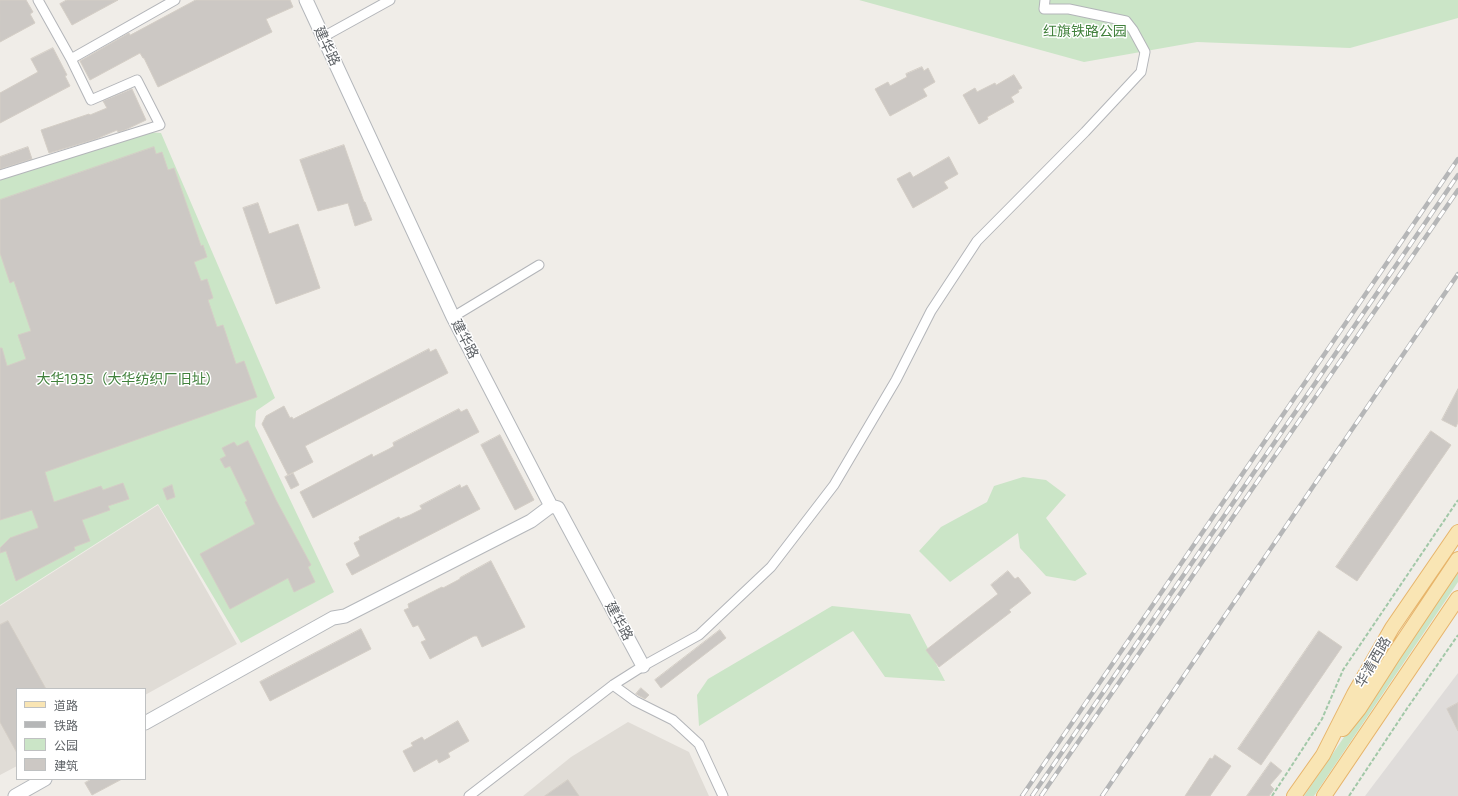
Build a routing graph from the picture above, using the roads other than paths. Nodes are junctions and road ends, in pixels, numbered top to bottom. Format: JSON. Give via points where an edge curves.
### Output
{"nodes":[{"id":1,"x":38,"y":0,"type":"edge"},
{"id":2,"x":175,"y":0,"type":"edge"},
{"id":3,"x":306,"y":0,"type":"edge"},
{"id":4,"x":390,"y":0,"type":"edge"},
{"id":5,"x":1045,"y":0,"type":"edge"},
{"id":6,"x":158,"y":4,"type":"edge"},
{"id":7,"x":323,"y":37,"type":"junction"},
{"id":8,"x":71,"y":58,"type":"junction"},
{"id":9,"x":0,"y":175,"type":"edge"},
{"id":10,"x":539,"y":265,"type":"dead end"},
{"id":11,"x":453,"y":317,"type":"junction"},
{"id":12,"x":551,"y":506,"type":"junction"},
{"id":13,"x":1458,"y":532,"type":"edge"},
{"id":14,"x":1458,"y":558,"type":"edge"},
{"id":15,"x":1458,"y":598,"type":"edge"},
{"id":16,"x":643,"y":666,"type":"junction"},
{"id":17,"x":613,"y":685,"type":"junction"},
{"id":18,"x":146,"y":722,"type":"edge"},
{"id":19,"x":1323,"y":755,"type":"junction"},
{"id":20,"x":43,"y":780,"type":"edge"},
{"id":21,"x":14,"y":796,"type":"edge"},
{"id":22,"x":469,"y":796,"type":"edge"},
{"id":23,"x":722,"y":796,"type":"edge"},
{"id":24,"x":1294,"y":796,"type":"edge"},
{"id":25,"x":1324,"y":796,"type":"edge"}],
"edges":[{"from":1,"to":8,"type":"street"},
{"from":2,"to":6,"type":"street"},
{"from":3,"to":7,"type":"street","name":"建华路"},
{"from":4,"to":7,"type":"street"},
{"from":5,"to":16,"type":"street","via":[[1044,9],[1069,9],[1126,21],[1145,52],[1141,72],[977,240],[931,311],[896,380],[834,485],[771,567],[699,635]]},
{"from":6,"to":8,"type":"street"},
{"from":7,"to":11,"type":"street","name":"建华路"},
{"from":8,"to":9,"type":"street","via":[[91,100],[138,80],[160,125]]},
{"from":10,"to":11,"type":"street"},
{"from":11,"to":12,"type":"street","name":"建华路"},
{"from":12,"to":16,"type":"street","name":"建华路","via":[[558,508]]},
{"from":12,"to":18,"type":"street","via":[[531,521],[345,616],[333,618]]},
{"from":13,"to":19,"type":"main road","name":"华清西路","via":[[1392,628]]},
{"from":14,"to":19,"type":"main road","via":[[1359,709]]},
{"from":15,"to":25,"type":"main road"},
{"from":16,"to":17,"type":"street"},
{"from":17,"to":22,"type":"street"},
{"from":17,"to":23,"type":"street","via":[[635,702],[673,720],[699,744]]},
{"from":19,"to":24,"type":"main road","name":"华清西路"},
{"from":20,"to":21,"type":"street"}]}
